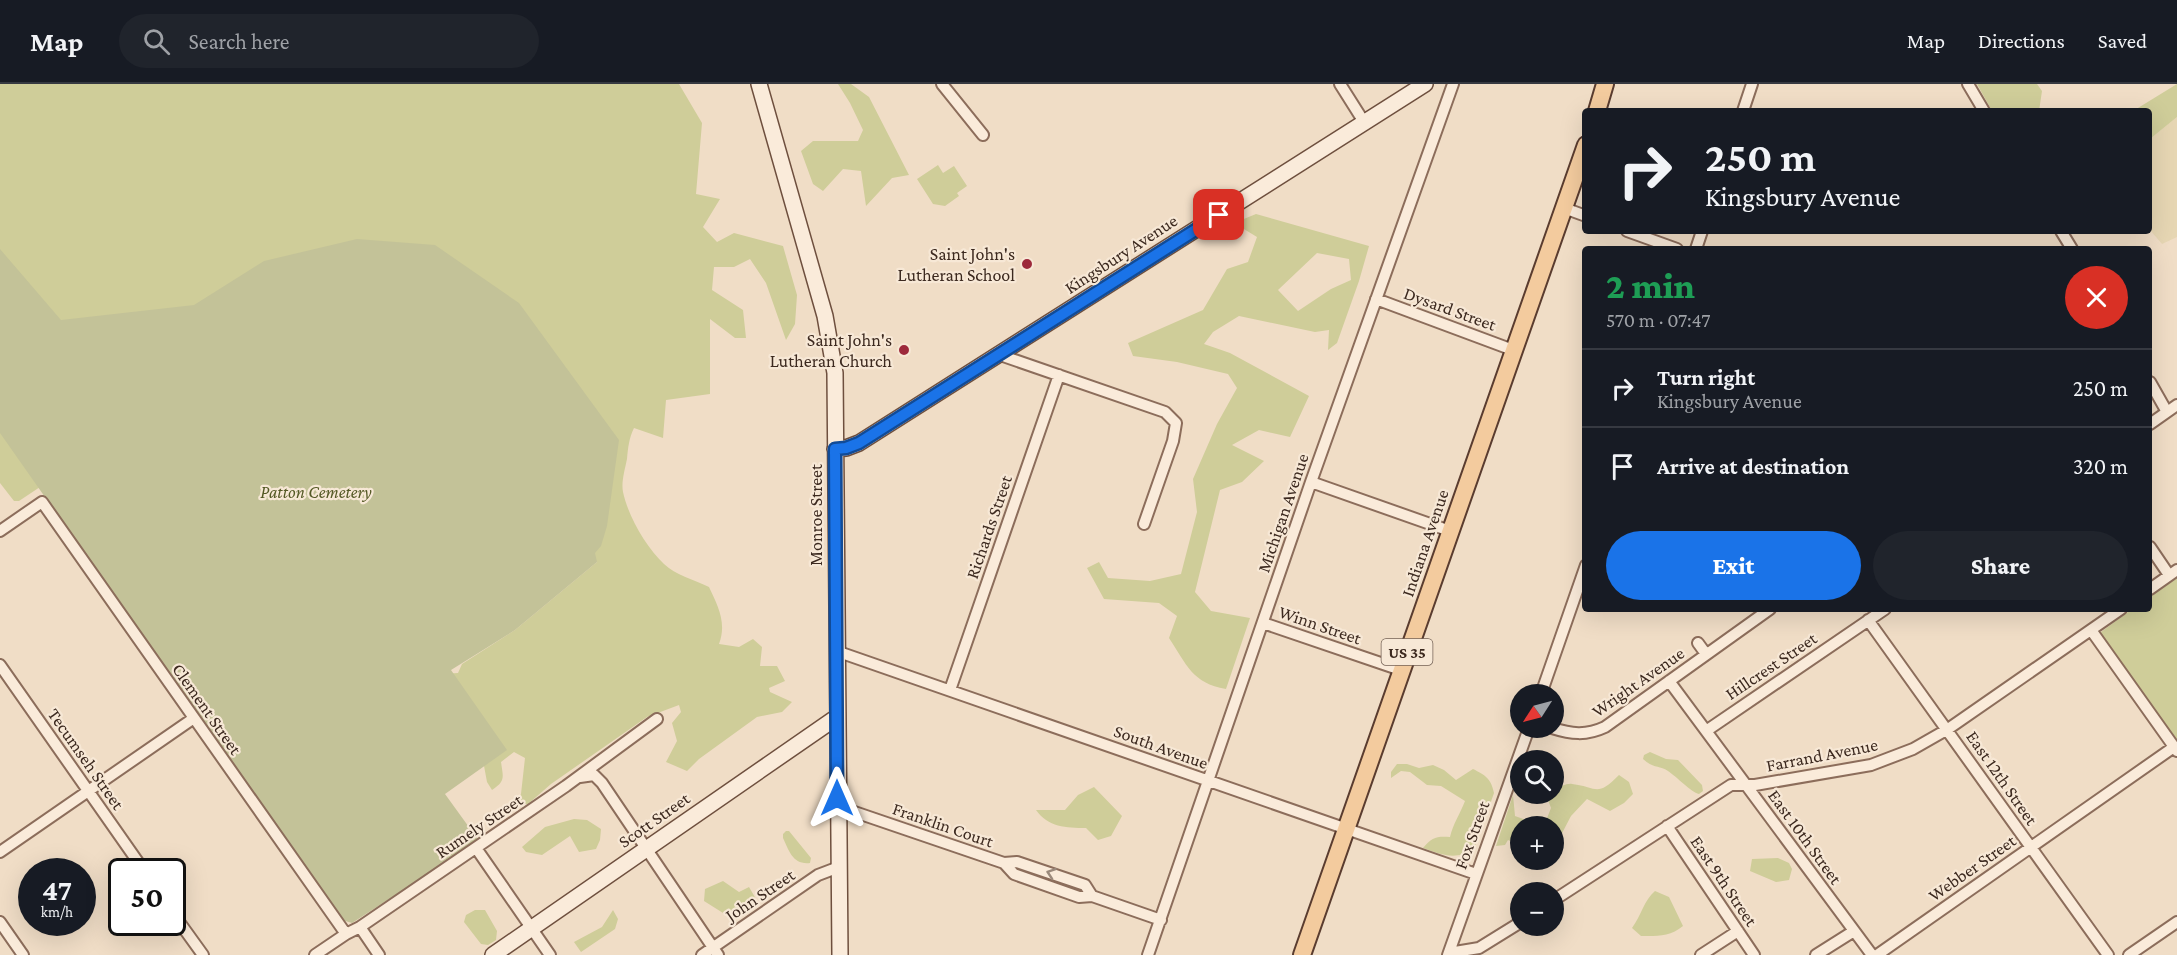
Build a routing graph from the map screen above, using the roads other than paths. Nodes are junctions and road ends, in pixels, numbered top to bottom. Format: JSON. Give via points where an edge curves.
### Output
{"nodes":[{"id":1,"x":942,"y":84,"type":"edge"},
{"id":2,"x":1340,"y":84,"type":"edge"},
{"id":3,"x":1425,"y":84,"type":"edge"},
{"id":4,"x":1452,"y":84,"type":"edge"},
{"id":5,"x":1752,"y":84,"type":"edge"},
{"id":6,"x":1968,"y":84,"type":"edge"},
{"id":7,"x":763,"y":87,"type":"edge"},
{"id":8,"x":1744,"y":108,"type":"edge"},
{"id":9,"x":1982,"y":108,"type":"edge"},
{"id":10,"x":1364,"y":122,"type":"junction"},
{"id":11,"x":983,"y":135,"type":"dead end"},
{"id":12,"x":1582,"y":156,"type":"edge"},
{"id":13,"x":1564,"y":208,"type":"junction"},
{"id":14,"x":1582,"y":215,"type":"edge"},
{"id":15,"x":1635,"y":234,"type":"edge"},
{"id":16,"x":1669,"y":246,"type":"edge"},
{"id":17,"x":1376,"y":299,"type":"junction"},
{"id":18,"x":1514,"y":350,"type":"junction"},
{"id":19,"x":1000,"y":355,"type":"junction"},
{"id":20,"x":1059,"y":375,"type":"junction"},
{"id":21,"x":2152,"y":386,"type":"edge"},
{"id":22,"x":2177,"y":405,"type":"edge"},
{"id":23,"x":2167,"y":412,"type":"junction"},
{"id":24,"x":2152,"y":423,"type":"edge"},
{"id":25,"x":835,"y":449,"type":"junction"},
{"id":26,"x":1311,"y":482,"type":"junction"},
{"id":27,"x":1144,"y":524,"type":"dead end"},
{"id":28,"x":0,"y":531,"type":"edge"},
{"id":29,"x":1450,"y":531,"type":"junction"},
{"id":30,"x":2152,"y":549,"type":"edge"},
{"id":31,"x":2173,"y":572,"type":"edge"},
{"id":32,"x":1582,"y":576,"type":"edge"},
{"id":33,"x":2152,"y":588,"type":"edge"},
{"id":34,"x":1766,"y":612,"type":"edge"},
{"id":35,"x":1881,"y":612,"type":"edge"},
{"id":36,"x":2117,"y":612,"type":"edge"},
{"id":37,"x":1869,"y":620,"type":"junction"},
{"id":38,"x":1263,"y":623,"type":"junction"},
{"id":39,"x":2091,"y":630,"type":"junction"},
{"id":40,"x":1698,"y":643,"type":"dead end"},
{"id":41,"x":836,"y":651,"type":"junction"},
{"id":42,"x":1706,"y":654,"type":"junction"},
{"id":43,"x":0,"y":665,"type":"edge"},
{"id":44,"x":1401,"y":670,"type":"junction"},
{"id":45,"x":1669,"y":681,"type":"junction"},
{"id":46,"x":1544,"y":684,"type":"edge"},
{"id":47,"x":950,"y":690,"type":"junction"},
{"id":48,"x":837,"y":717,"type":"junction"},
{"id":49,"x":194,"y":718,"type":"junction"},
{"id":50,"x":657,"y":719,"type":"dead end"},
{"id":51,"x":1948,"y":729,"type":"junction"},
{"id":52,"x":1564,"y":731,"type":"edge"},
{"id":53,"x":1706,"y":731,"type":"junction"},
{"id":54,"x":1525,"y":738,"type":"edge"},
{"id":55,"x":2175,"y":749,"type":"edge"},
{"id":56,"x":580,"y":777,"type":"junction"},
{"id":57,"x":1208,"y":781,"type":"junction"},
{"id":58,"x":1746,"y":785,"type":"junction"},
{"id":59,"x":88,"y":790,"type":"junction"},
{"id":60,"x":837,"y":806,"type":"junction"},
{"id":61,"x":1667,"y":826,"type":"junction"},
{"id":62,"x":1346,"y":828,"type":"junction"},
{"id":63,"x":2031,"y":847,"type":"junction"},
{"id":64,"x":476,"y":848,"type":"junction"},
{"id":65,"x":646,"y":849,"type":"junction"},
{"id":66,"x":0,"y":852,"type":"edge"},
{"id":67,"x":135,"y":858,"type":"edge"},
{"id":68,"x":839,"y":867,"type":"junction"},
{"id":69,"x":1476,"y":874,"type":"junction"},
{"id":70,"x":1564,"y":893,"type":"edge"},
{"id":71,"x":1161,"y":920,"type":"junction"},
{"id":72,"x":0,"y":922,"type":"edge"},
{"id":73,"x":2177,"y":922,"type":"edge"},
{"id":74,"x":360,"y":927,"type":"junction"},
{"id":75,"x":531,"y":929,"type":"junction"},
{"id":76,"x":1510,"y":929,"type":"edge"},
{"id":77,"x":186,"y":931,"type":"edge"},
{"id":78,"x":1738,"y":931,"type":"junction"},
{"id":79,"x":1854,"y":932,"type":"junction"},
{"id":80,"x":346,"y":934,"type":"junction"},
{"id":81,"x":715,"y":951,"type":"edge"},
{"id":82,"x":1449,"y":954,"type":"edge"},
{"id":83,"x":23,"y":955,"type":"edge"},
{"id":84,"x":203,"y":955,"type":"edge"},
{"id":85,"x":315,"y":955,"type":"edge"},
{"id":86,"x":380,"y":955,"type":"edge"},
{"id":87,"x":493,"y":955,"type":"edge"},
{"id":88,"x":550,"y":955,"type":"edge"},
{"id":89,"x":702,"y":955,"type":"edge"},
{"id":90,"x":840,"y":955,"type":"edge"},
{"id":91,"x":1148,"y":955,"type":"edge"},
{"id":92,"x":1302,"y":955,"type":"edge"},
{"id":93,"x":1701,"y":955,"type":"edge"},
{"id":94,"x":1754,"y":955,"type":"edge"},
{"id":95,"x":1816,"y":955,"type":"edge"},
{"id":96,"x":1872,"y":955,"type":"edge"},
{"id":97,"x":1877,"y":955,"type":"edge"},
{"id":98,"x":2108,"y":955,"type":"edge"},
{"id":99,"x":2129,"y":955,"type":"edge"}],
"edges":[{"from":1,"to":11,"type":"street"},
{"from":2,"to":10,"type":"street"},
{"from":3,"to":10,"type":"street","name":"Kingsbury Avenue"},
{"from":4,"to":17,"type":"street","name":"Michigan Avenue"},
{"from":5,"to":8,"type":"street"},
{"from":6,"to":9,"type":"street"},
{"from":7,"to":25,"type":"street","name":"Monroe Street","via":[[830,339],[835,373]]},
{"from":10,"to":19,"type":"street","name":"Kingsbury Avenue"},
{"from":12,"to":13,"type":"main road","name":"Indiana Avenue","number":"US 35"},
{"from":13,"to":14,"type":"street"},
{"from":13,"to":18,"type":"main road","name":"Indiana Avenue","number":"US 35"},
{"from":15,"to":16,"type":"street"},
{"from":17,"to":18,"type":"street","name":"Dysard Street"},
{"from":17,"to":26,"type":"street","name":"Michigan Avenue"},
{"from":18,"to":29,"type":"main road","name":"Indiana Avenue","number":"US 35"},
{"from":19,"to":20,"type":"street"},
{"from":19,"to":25,"type":"street","name":"Kingsbury Avenue","via":[[859,443]]},
{"from":20,"to":27,"type":"street","via":[[1165,412],[1176,423]]},
{"from":20,"to":47,"type":"street","name":"Richards Street"},
{"from":21,"to":23,"type":"street"},
{"from":22,"to":23,"type":"street"},
{"from":23,"to":24,"type":"street"},
{"from":25,"to":41,"type":"street","name":"Monroe Street"},
{"from":26,"to":29,"type":"street"},
{"from":26,"to":38,"type":"street","name":"Michigan Avenue"},
{"from":28,"to":49,"type":"street","name":"Clement Street","via":[[42,502]]},
{"from":29,"to":44,"type":"main road","name":"Indiana Avenue","number":"US 35"},
{"from":30,"to":31,"type":"street"},
{"from":31,"to":33,"type":"street"},
{"from":32,"to":46,"type":"street"},
{"from":34,"to":42,"type":"street","name":"Wright Avenue"},
{"from":35,"to":37,"type":"street","name":"Hillcrest Street"},
{"from":36,"to":39,"type":"street","name":"Farrand Avenue"},
{"from":37,"to":51,"type":"street","name":"East 12th Street"},
{"from":37,"to":53,"type":"street","name":"Hillcrest Street"},
{"from":38,"to":44,"type":"street","name":"Winn Street"},
{"from":38,"to":57,"type":"street","name":"Michigan Avenue"},
{"from":39,"to":51,"type":"street","name":"Farrand Avenue"},
{"from":39,"to":55,"type":"street"},
{"from":40,"to":42,"type":"street","name":"Wright Avenue"},
{"from":41,"to":47,"type":"street","name":"South Avenue"},
{"from":41,"to":48,"type":"street","name":"Monroe Street"},
{"from":42,"to":45,"type":"street","name":"Wright Avenue"},
{"from":43,"to":59,"type":"street","name":"Tecumseh Street"},
{"from":44,"to":62,"type":"main road","name":"Indiana Avenue","number":"US 35"},
{"from":45,"to":52,"type":"street","name":"Wright Avenue","via":[[1605,727],[1587,734]]},
{"from":45,"to":53,"type":"street","name":"East 10th Street"},
{"from":47,"to":57,"type":"street","name":"South Avenue"},
{"from":48,"to":60,"type":"street","name":"Monroe Street"},
{"from":48,"to":65,"type":"street","name":"Scott Street"},
{"from":49,"to":59,"type":"street"},
{"from":49,"to":80,"type":"street","name":"Clement Street"},
{"from":50,"to":56,"type":"street","name":"Rumely Street"},
{"from":51,"to":58,"type":"street","name":"Farrand Avenue","via":[[1913,749],[1871,765]]},
{"from":51,"to":63,"type":"street","name":"East 12th Street"},
{"from":53,"to":58,"type":"street","name":"East 10th Street"},
{"from":54,"to":69,"type":"street","name":"Fox Street"},
{"from":55,"to":63,"type":"street","name":"Webber Street"},
{"from":56,"to":64,"type":"street","name":"Rumely Street"},
{"from":56,"to":65,"type":"street","via":[[594,775],[603,783]]},
{"from":57,"to":62,"type":"street","name":"South Avenue"},
{"from":57,"to":71,"type":"street","name":"Michigan Avenue"},
{"from":58,"to":61,"type":"street","name":"Farrand Avenue","via":[[1731,785]]},
{"from":58,"to":79,"type":"street","name":"East 10th Street"},
{"from":59,"to":66,"type":"street"},
{"from":59,"to":67,"type":"street","name":"Tecumseh Street"},
{"from":60,"to":68,"type":"street","name":"Monroe Street"},
{"from":60,"to":71,"type":"street","name":"Franklin Court","via":[[1004,863],[1017,861],[1084,885],[1092,896]]},
{"from":61,"to":70,"type":"street","name":"Farrand Avenue"},
{"from":61,"to":78,"type":"street","name":"East 9th Street"},
{"from":62,"to":69,"type":"street","name":"South Avenue"},
{"from":62,"to":92,"type":"main road","name":"Indiana Avenue","number":"US 35"},
{"from":63,"to":97,"type":"street","name":"Webber Street"},
{"from":63,"to":98,"type":"street","name":"East 12th Street"},
{"from":64,"to":74,"type":"street","name":"Rumely Street"},
{"from":64,"to":75,"type":"street"},
{"from":65,"to":75,"type":"street","name":"Scott Street"},
{"from":65,"to":81,"type":"street"},
{"from":68,"to":81,"type":"street","name":"John Street","via":[[818,875]]},
{"from":68,"to":90,"type":"street","name":"Monroe Street"},
{"from":69,"to":82,"type":"street","name":"Fox Street"},
{"from":71,"to":91,"type":"street","name":"Michigan Avenue"},
{"from":72,"to":83,"type":"street"},
{"from":73,"to":99,"type":"street"},
{"from":74,"to":80,"type":"street","name":"Rumely Street"},
{"from":74,"to":86,"type":"street"},
{"from":75,"to":87,"type":"street","name":"Scott Street"},
{"from":75,"to":88,"type":"street"},
{"from":76,"to":82,"type":"street","via":[[1479,948]]},
{"from":77,"to":84,"type":"street"},
{"from":78,"to":93,"type":"street"},
{"from":78,"to":94,"type":"street","name":"East 9th Street"},
{"from":79,"to":95,"type":"street"},
{"from":79,"to":96,"type":"street","name":"East 10th Street"},
{"from":80,"to":85,"type":"street","name":"Rumely Street"},
{"from":81,"to":89,"type":"street","name":"John Street"}]}
